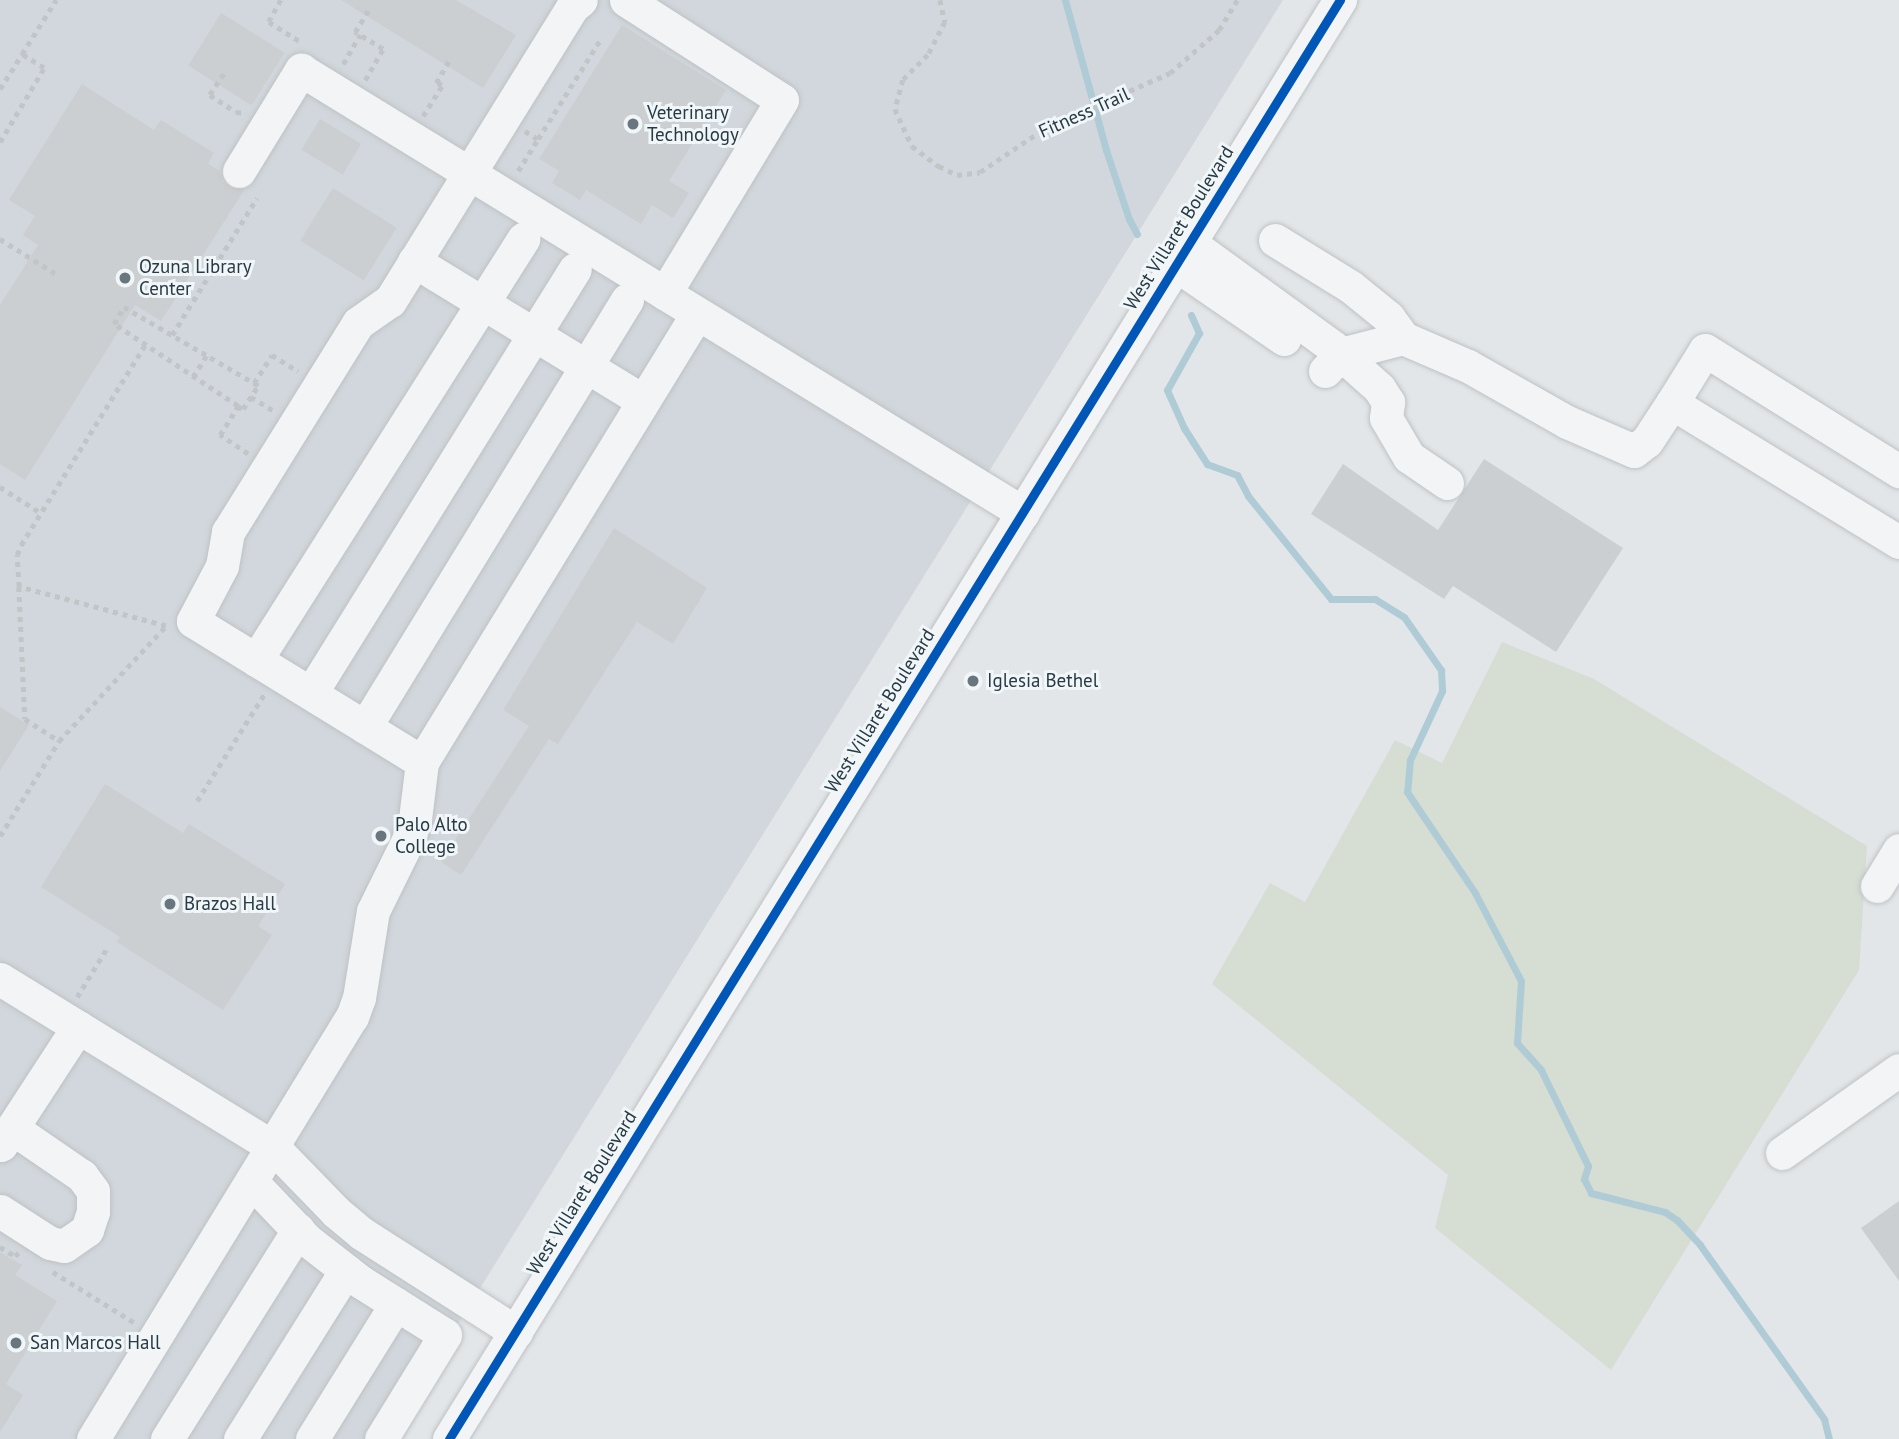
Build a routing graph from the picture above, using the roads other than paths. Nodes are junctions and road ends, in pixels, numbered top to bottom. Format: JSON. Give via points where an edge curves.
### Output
{"nodes":[{"id":1,"x":581,"y":0,"type":"edge"},
{"id":2,"x":626,"y":0,"type":"edge"},
{"id":3,"x":1340,"y":0,"type":"edge"},
{"id":4,"x":239,"y":170,"type":"dead end"},
{"id":5,"x":470,"y":172,"type":"junction"},
{"id":6,"x":523,"y":239,"type":"dead end"},
{"id":7,"x":1275,"y":240,"type":"dead end"},
{"id":8,"x":1183,"y":254,"type":"junction"},
{"id":9,"x":414,"y":261,"type":"junction"},
{"id":10,"x":575,"y":269,"type":"dead end"},
{"id":11,"x":665,"y":293,"type":"junction"},
{"id":12,"x":627,"y":300,"type":"dead end"},
{"id":13,"x":483,"y":303,"type":"junction"},
{"id":14,"x":697,"y":314,"type":"junction"},
{"id":15,"x":534,"y":334,"type":"junction"},
{"id":16,"x":1403,"y":338,"type":"junction"},
{"id":17,"x":1333,"y":363,"type":"junction"},
{"id":18,"x":586,"y":366,"type":"junction"},
{"id":19,"x":643,"y":401,"type":"junction"},
{"id":20,"x":1672,"y":403,"type":"junction"},
{"id":21,"x":1899,"y":471,"type":"edge"},
{"id":22,"x":1447,"y":484,"type":"dead end"},
{"id":23,"x":1023,"y":513,"type":"junction"},
{"id":24,"x":1899,"y":542,"type":"edge"},
{"id":25,"x":262,"y":675,"type":"junction"},
{"id":26,"x":311,"y":694,"type":"junction"},
{"id":27,"x":365,"y":727,"type":"junction"},
{"id":28,"x":422,"y":762,"type":"junction"},
{"id":29,"x":1899,"y":850,"type":"edge"},
{"id":30,"x":1877,"y":886,"type":"dead end"},
{"id":31,"x":0,"y":979,"type":"edge"},
{"id":32,"x":76,"y":1015,"type":"junction"},
{"id":33,"x":1899,"y":1070,"type":"edge"},
{"id":34,"x":6,"y":1137,"type":"edge"},
{"id":35,"x":273,"y":1147,"type":"junction"},
{"id":36,"x":1782,"y":1153,"type":"dead end"},
{"id":37,"x":252,"y":1182,"type":"junction"},
{"id":38,"x":0,"y":1211,"type":"edge"},
{"id":39,"x":298,"y":1230,"type":"junction"},
{"id":40,"x":346,"y":1270,"type":"junction"},
{"id":41,"x":396,"y":1304,"type":"junction"},
{"id":42,"x":516,"y":1332,"type":"junction"},
{"id":43,"x":93,"y":1439,"type":"edge"},
{"id":44,"x":167,"y":1439,"type":"edge"},
{"id":45,"x":240,"y":1439,"type":"edge"},
{"id":46,"x":312,"y":1439,"type":"edge"},
{"id":47,"x":382,"y":1439,"type":"edge"},
{"id":48,"x":449,"y":1439,"type":"edge"}],
"edges":[{"from":1,"to":5,"type":"street","via":[[572,7]]},
{"from":2,"to":11,"type":"street","via":[[782,100]]},
{"from":3,"to":8,"type":"street","name":"West Villaret Boulevard"},
{"from":4,"to":5,"type":"street","via":[[301,70]]},
{"from":5,"to":9,"type":"street"},
{"from":5,"to":11,"type":"street"},
{"from":6,"to":13,"type":"street"},
{"from":7,"to":16,"type":"street","via":[[1351,287],[1388,317]]},
{"from":8,"to":17,"type":"street"},
{"from":8,"to":23,"type":"street","name":"West Villaret Boulevard"},
{"from":9,"to":13,"type":"street"},
{"from":9,"to":25,"type":"street","via":[[390,301],[358,323],[228,532],[222,566],[193,621]]},
{"from":10,"to":15,"type":"street"},
{"from":11,"to":14,"type":"street"},
{"from":12,"to":18,"type":"street"},
{"from":13,"to":15,"type":"street"},
{"from":13,"to":25,"type":"street"},
{"from":14,"to":19,"type":"street"},
{"from":14,"to":23,"type":"street"},
{"from":15,"to":18,"type":"street"},
{"from":15,"to":26,"type":"street"},
{"from":16,"to":17,"type":"street"},
{"from":16,"to":20,"type":"street","via":[[1634,451],[1647,441]]},
{"from":17,"to":22,"type":"street","via":[[1371,410],[1386,418],[1409,457]]},
{"from":18,"to":19,"type":"street"},
{"from":18,"to":27,"type":"street"},
{"from":19,"to":28,"type":"street"},
{"from":20,"to":21,"type":"street","via":[[1704,351]]},
{"from":20,"to":24,"type":"street"},
{"from":23,"to":42,"type":"street","name":"West Villaret Boulevard"},
{"from":25,"to":26,"type":"street"},
{"from":26,"to":27,"type":"street"},
{"from":27,"to":28,"type":"street"},
{"from":28,"to":35,"type":"street","via":[[415,819],[373,911],[352,1017]]},
{"from":29,"to":30,"type":"street"},
{"from":31,"to":32,"type":"street"},
{"from":32,"to":34,"type":"street"},
{"from":32,"to":35,"type":"street"},
{"from":33,"to":36,"type":"street"},
{"from":34,"to":38,"type":"street","via":[[82,1176],[93,1191],[93,1212],[87,1230],[64,1246],[50,1243]]},
{"from":35,"to":37,"type":"street"},
{"from":35,"to":42,"type":"street","via":[[361,1233]]},
{"from":37,"to":39,"type":"street"},
{"from":37,"to":43,"type":"street"},
{"from":39,"to":40,"type":"street"},
{"from":39,"to":44,"type":"street"},
{"from":40,"to":41,"type":"street"},
{"from":40,"to":45,"type":"street"},
{"from":41,"to":46,"type":"street"},
{"from":41,"to":47,"type":"street","via":[[445,1335]]},
{"from":42,"to":48,"type":"street","name":"West Villaret Boulevard"}]}
